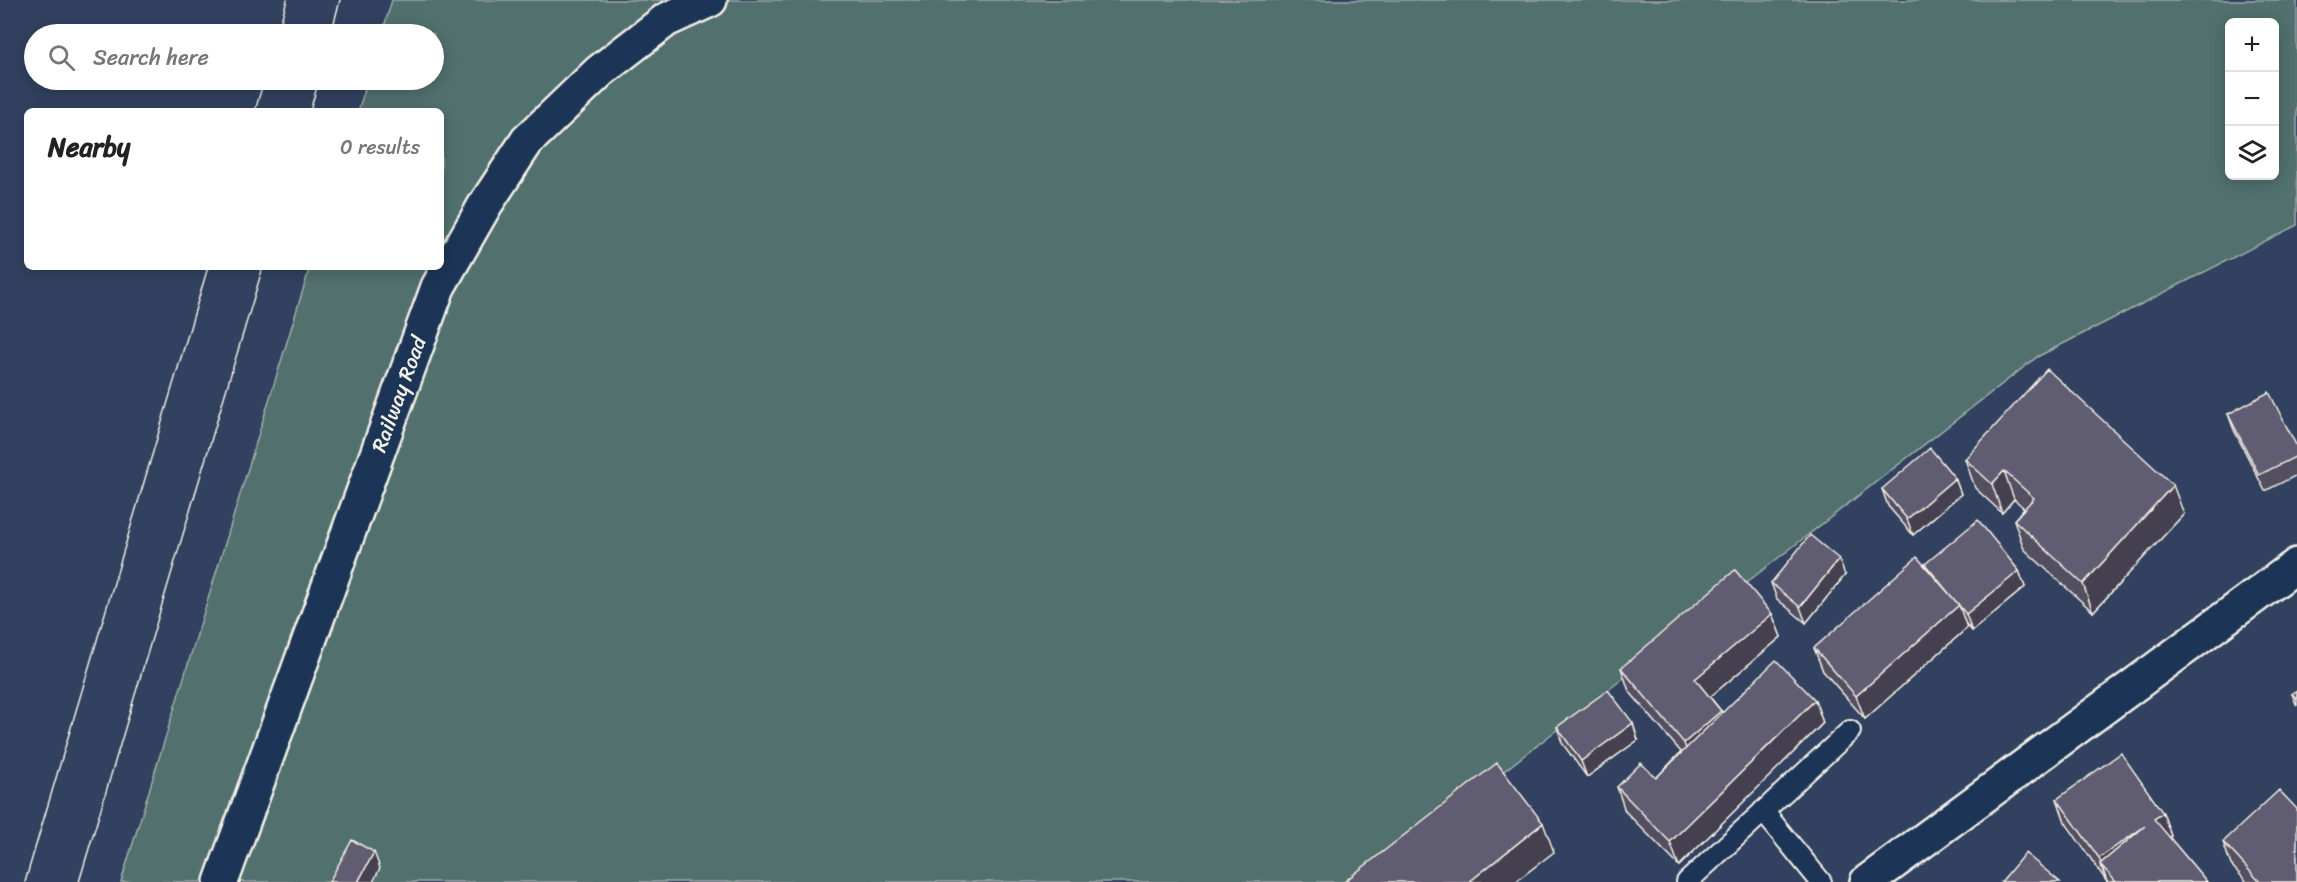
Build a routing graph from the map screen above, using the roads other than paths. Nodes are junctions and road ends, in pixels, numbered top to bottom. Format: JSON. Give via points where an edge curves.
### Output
{"nodes":[{"id":1,"x":710,"y":0,"type":"edge"},
{"id":2,"x":2297,"y":565,"type":"edge"},
{"id":3,"x":1850,"y":730,"type":"dead end"},
{"id":4,"x":1763,"y":811,"type":"junction"},
{"id":5,"x":221,"y":882,"type":"edge"},
{"id":6,"x":1687,"y":882,"type":"edge"},
{"id":7,"x":1821,"y":882,"type":"edge"},
{"id":8,"x":1867,"y":882,"type":"edge"}],
"edges":[{"from":1,"to":5,"type":"street","name":"Railway Road","via":[[666,20],[600,71],[527,141],[484,205],[438,287]]},
{"from":2,"to":8,"type":"street"},
{"from":3,"to":4,"type":"lane"},
{"from":4,"to":6,"type":"lane"},
{"from":4,"to":7,"type":"lane"}]}
